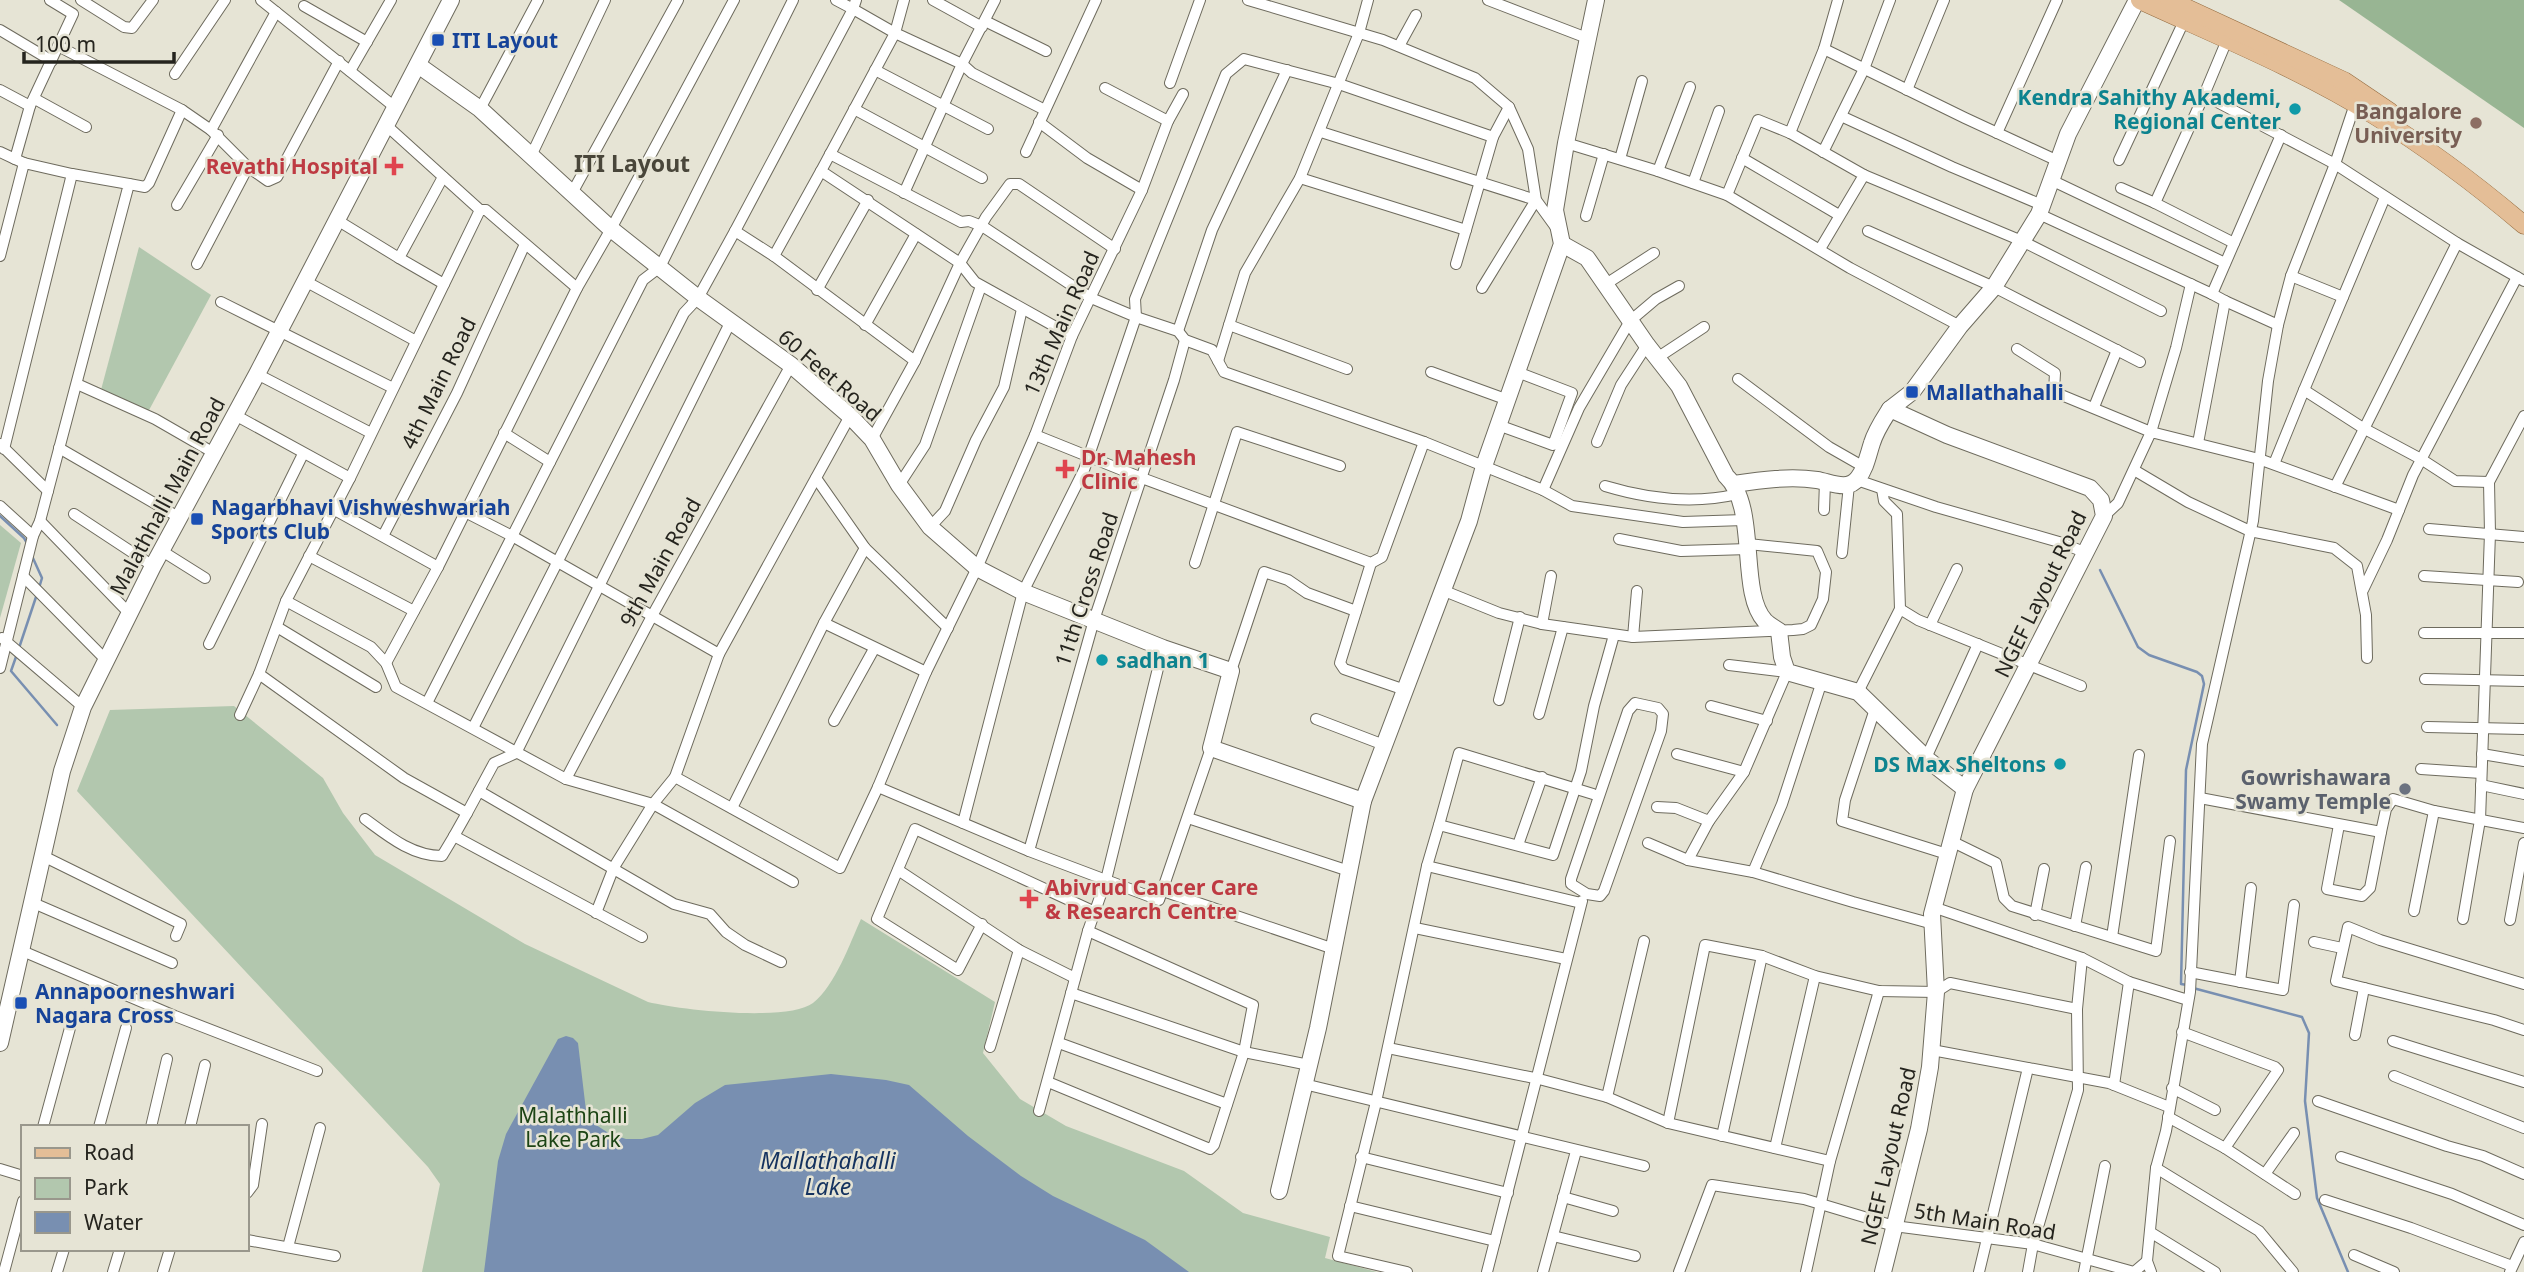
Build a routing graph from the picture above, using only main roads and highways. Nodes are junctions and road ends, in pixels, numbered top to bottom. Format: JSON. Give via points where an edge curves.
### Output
{"nodes":[{"id":1,"x":2138,"y":0,"type":"edge"},
{"id":2,"x":2169,"y":0,"type":"edge"},
{"id":3,"x":2524,"y":211,"type":"edge"},
{"id":4,"x":2524,"y":225,"type":"edge"}],
"edges":[{"from":1,"to":4,"type":"main road","via":[[2355,104],[2445,164]]},
{"from":2,"to":3,"type":"main road","via":[[2344,81]]}]}
